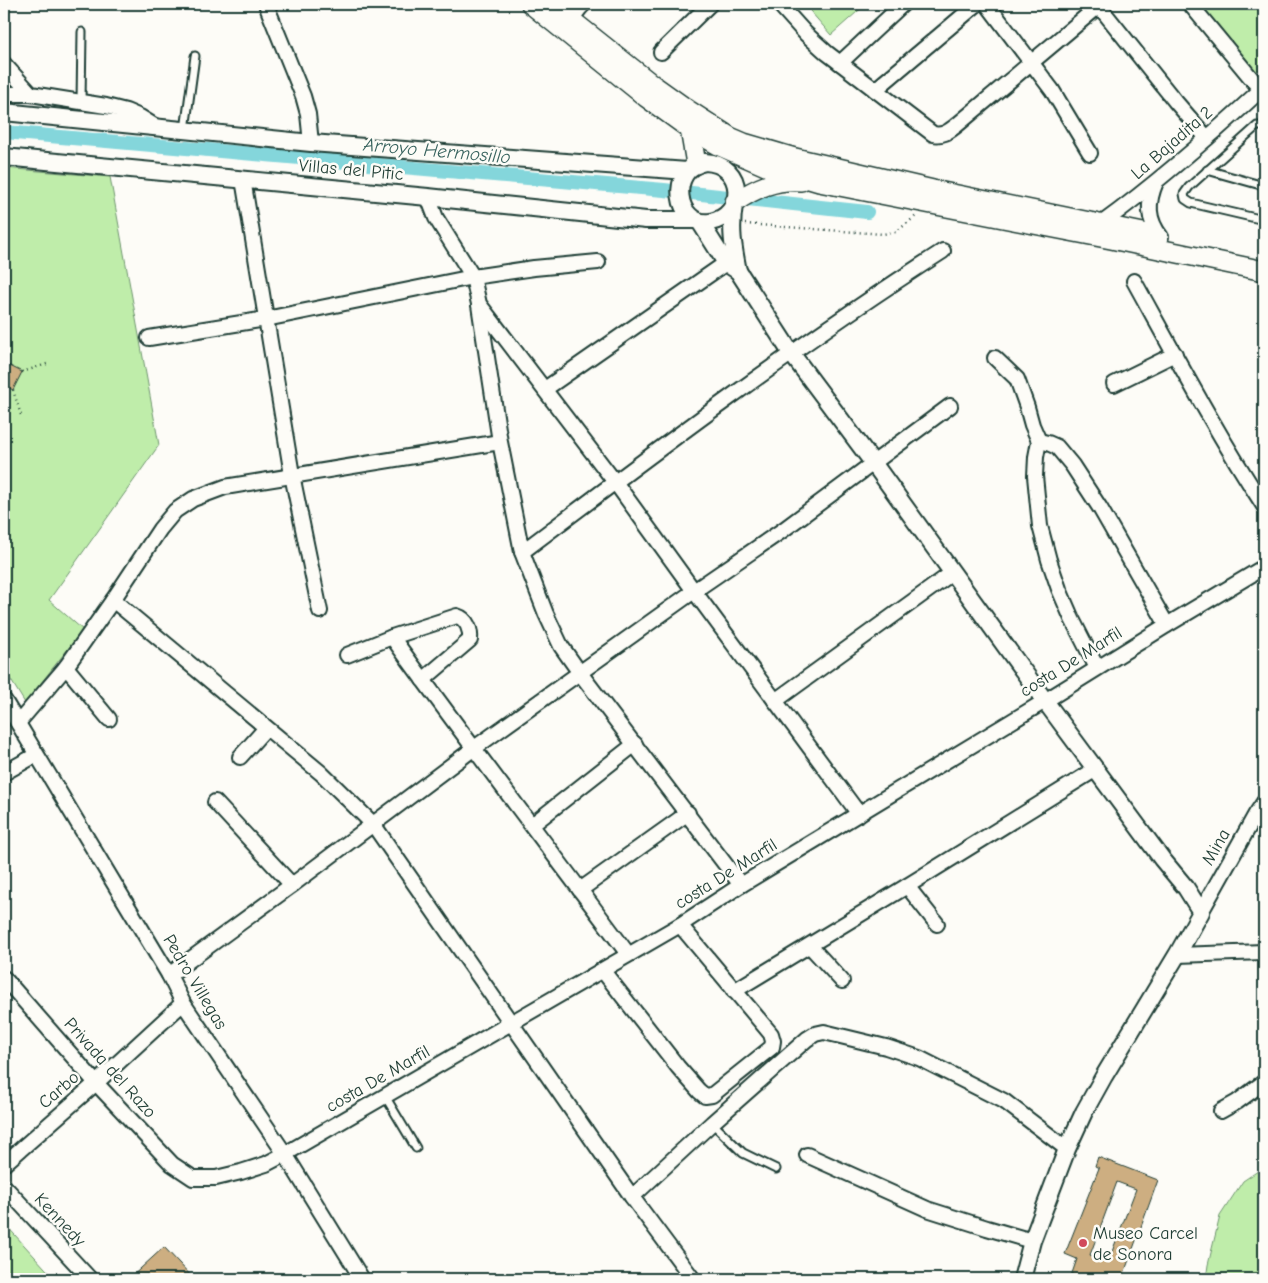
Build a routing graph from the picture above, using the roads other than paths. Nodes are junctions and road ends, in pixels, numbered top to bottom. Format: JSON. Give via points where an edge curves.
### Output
{"nodes":[{"id":1,"x":266,"y":4,"type":"edge"},
{"id":2,"x":531,"y":4,"type":"edge"},
{"id":3,"x":550,"y":4,"type":"edge"},
{"id":4,"x":584,"y":4,"type":"edge"},
{"id":5,"x":710,"y":4,"type":"edge"},
{"id":6,"x":779,"y":4,"type":"edge"},
{"id":7,"x":903,"y":4,"type":"edge"},
{"id":8,"x":977,"y":4,"type":"edge"},
{"id":9,"x":987,"y":4,"type":"edge"},
{"id":10,"x":1190,"y":4,"type":"edge"},
{"id":11,"x":1100,"y":5,"type":"edge"},
{"id":12,"x":567,"y":25,"type":"junction"},
{"id":13,"x":82,"y":32,"type":"dead end"},
{"id":14,"x":661,"y":52,"type":"dead end"},
{"id":15,"x":195,"y":56,"type":"dead end"},
{"id":16,"x":1030,"y":62,"type":"junction"},
{"id":17,"x":840,"y":63,"type":"junction"},
{"id":18,"x":4,"y":64,"type":"edge"},
{"id":19,"x":1263,"y":88,"type":"edge"},
{"id":20,"x":875,"y":90,"type":"junction"},
{"id":21,"x":4,"y":94,"type":"edge"},
{"id":22,"x":31,"y":94,"type":"junction"},
{"id":23,"x":81,"y":102,"type":"junction"},
{"id":24,"x":4,"y":112,"type":"edge"},
{"id":25,"x":1264,"y":126,"type":"edge"},
{"id":26,"x":156,"y":127,"type":"junction"},
{"id":27,"x":185,"y":130,"type":"junction"},
{"id":28,"x":690,"y":130,"type":"junction"},
{"id":29,"x":1207,"y":138,"type":"junction"},
{"id":30,"x":311,"y":142,"type":"junction"},
{"id":31,"x":734,"y":146,"type":"junction"},
{"id":32,"x":1090,"y":153,"type":"dead end"},
{"id":33,"x":4,"y":157,"type":"edge"},
{"id":34,"x":1207,"y":170,"type":"junction"},
{"id":35,"x":690,"y":175,"type":"junction"},
{"id":36,"x":243,"y":179,"type":"junction"},
{"id":37,"x":819,"y":182,"type":"junction"},
{"id":38,"x":1156,"y":182,"type":"junction"},
{"id":39,"x":1264,"y":186,"type":"edge"},
{"id":40,"x":428,"y":197,"type":"junction"},
{"id":41,"x":736,"y":197,"type":"junction"},
{"id":42,"x":697,"y":220,"type":"junction"},
{"id":43,"x":1264,"y":220,"type":"edge"},
{"id":44,"x":1101,"y":224,"type":"junction"},
{"id":45,"x":1161,"y":237,"type":"junction"},
{"id":46,"x":943,"y":251,"type":"dead end"},
{"id":47,"x":1264,"y":258,"type":"edge"},
{"id":48,"x":598,"y":262,"type":"dead end"},
{"id":49,"x":732,"y":267,"type":"junction"},
{"id":50,"x":1264,"y":271,"type":"edge"},
{"id":51,"x":473,"y":277,"type":"junction"},
{"id":52,"x":1134,"y":281,"type":"dead end"},
{"id":53,"x":479,"y":304,"type":"junction"},
{"id":54,"x":266,"y":319,"type":"junction"},
{"id":55,"x":149,"y":338,"type":"dead end"},
{"id":56,"x":791,"y":353,"type":"junction"},
{"id":57,"x":1175,"y":354,"type":"junction"},
{"id":58,"x":995,"y":358,"type":"dead end"},
{"id":59,"x":1114,"y":384,"type":"dead end"},
{"id":60,"x":545,"y":389,"type":"junction"},
{"id":61,"x":950,"y":406,"type":"dead end"},
{"id":62,"x":1039,"y":441,"type":"junction"},
{"id":63,"x":500,"y":442,"type":"junction"},
{"id":64,"x":874,"y":464,"type":"junction"},
{"id":65,"x":292,"y":475,"type":"junction"},
{"id":66,"x":615,"y":482,"type":"junction"},
{"id":67,"x":1264,"y":506,"type":"edge"},
{"id":68,"x":522,"y":552,"type":"junction"},
{"id":69,"x":1264,"y":567,"type":"edge"},
{"id":70,"x":952,"y":573,"type":"junction"},
{"id":71,"x":694,"y":592,"type":"junction"},
{"id":72,"x":113,"y":600,"type":"junction"},
{"id":73,"x":320,"y":611,"type":"dead end"},
{"id":74,"x":1166,"y":625,"type":"junction"},
{"id":75,"x":392,"y":637,"type":"junction"},
{"id":76,"x":347,"y":654,"type":"dead end"},
{"id":77,"x":66,"y":667,"type":"junction"},
{"id":78,"x":1097,"y":668,"type":"junction"},
{"id":79,"x":580,"y":673,"type":"junction"},
{"id":80,"x":423,"y":680,"type":"junction"},
{"id":81,"x":4,"y":700,"type":"edge"},
{"id":82,"x":775,"y":700,"type":"junction"},
{"id":83,"x":1045,"y":701,"type":"junction"},
{"id":84,"x":109,"y":719,"type":"dead end"},
{"id":85,"x":18,"y":723,"type":"junction"},
{"id":86,"x":266,"y":728,"type":"junction"},
{"id":87,"x":635,"y":744,"type":"junction"},
{"id":88,"x":473,"y":749,"type":"junction"},
{"id":89,"x":36,"y":755,"type":"junction"},
{"id":90,"x":240,"y":757,"type":"dead end"},
{"id":91,"x":1096,"y":769,"type":"junction"},
{"id":92,"x":4,"y":773,"type":"edge"},
{"id":93,"x":215,"y":802,"type":"dead end"},
{"id":94,"x":1262,"y":811,"type":"edge"},
{"id":95,"x":688,"y":814,"type":"junction"},
{"id":96,"x":859,"y":814,"type":"junction"},
{"id":97,"x":373,"y":824,"type":"junction"},
{"id":98,"x":532,"y":825,"type":"junction"},
{"id":99,"x":741,"y":884,"type":"junction"},
{"id":100,"x":292,"y":885,"type":"junction"},
{"id":101,"x":907,"y":886,"type":"junction"},
{"id":102,"x":580,"y":890,"type":"junction"},
{"id":103,"x":1201,"y":912,"type":"junction"},
{"id":104,"x":937,"y":924,"type":"dead end"},
{"id":105,"x":680,"y":925,"type":"junction"},
{"id":106,"x":810,"y":946,"type":"junction"},
{"id":107,"x":1264,"y":952,"type":"edge"},
{"id":108,"x":628,"y":954,"type":"junction"},
{"id":109,"x":1177,"y":955,"type":"junction"},
{"id":110,"x":603,"y":971,"type":"junction"},
{"id":111,"x":169,"y":974,"type":"junction"},
{"id":112,"x":4,"y":978,"type":"edge"},
{"id":113,"x":842,"y":981,"type":"dead end"},
{"id":114,"x":734,"y":991,"type":"junction"},
{"id":115,"x":183,"y":1003,"type":"junction"},
{"id":116,"x":511,"y":1023,"type":"junction"},
{"id":117,"x":1264,"y":1082,"type":"edge"},
{"id":118,"x":96,"y":1083,"type":"junction"},
{"id":119,"x":385,"y":1096,"type":"junction"},
{"id":120,"x":1221,"y":1111,"type":"dead end"},
{"id":121,"x":712,"y":1123,"type":"junction"},
{"id":122,"x":416,"y":1148,"type":"dead end"},
{"id":123,"x":1066,"y":1149,"type":"junction"},
{"id":124,"x":285,"y":1154,"type":"junction"},
{"id":125,"x":807,"y":1155,"type":"dead end"},
{"id":126,"x":4,"y":1164,"type":"edge"},
{"id":127,"x":776,"y":1169,"type":"dead end"},
{"id":128,"x":193,"y":1178,"type":"joint"},
{"id":129,"x":4,"y":1186,"type":"edge"},
{"id":130,"x":632,"y":1198,"type":"junction"},
{"id":131,"x":1032,"y":1241,"type":"junction"},
{"id":132,"x":355,"y":1276,"type":"edge"},
{"id":133,"x":90,"y":1279,"type":"edge"},
{"id":134,"x":693,"y":1279,"type":"edge"},
{"id":135,"x":1022,"y":1279,"type":"edge"}],
"edges":[{"from":1,"to":30,"type":"street","via":[[308,114]]},
{"from":2,"to":12,"type":"main road"},
{"from":3,"to":12,"type":"main road"},
{"from":4,"to":12,"type":"street"},
{"from":5,"to":14,"type":"street"},
{"from":6,"to":17,"type":"street","via":[[806,34]]},
{"from":7,"to":17,"type":"street"},
{"from":8,"to":20,"type":"street"},
{"from":9,"to":16,"type":"street"},
{"from":10,"to":19,"type":"street"},
{"from":11,"to":16,"type":"street"},
{"from":11,"to":29,"type":"street"},
{"from":12,"to":28,"type":"main road","via":[[646,97]]},
{"from":12,"to":31,"type":"main road"},
{"from":13,"to":23,"type":"lane"},
{"from":15,"to":27,"type":"lane"},
{"from":16,"to":20,"type":"street","via":[[949,131],[940,135],[933,134]]},
{"from":16,"to":32,"type":"street","via":[[1052,90]]},
{"from":17,"to":20,"type":"street"},
{"from":18,"to":22,"type":"street"},
{"from":19,"to":29,"type":"street","name":"La Bajadita 2"},
{"from":21,"to":22,"type":"street"},
{"from":22,"to":23,"type":"street"},
{"from":23,"to":26,"type":"street","via":[[126,111]]},
{"from":24,"to":26,"type":"street","name":"Villas del Pitic"},
{"from":25,"to":34,"type":"lane","via":[[1257,126]]},
{"from":26,"to":27,"type":"street","name":"Villas del Pitic"},
{"from":27,"to":30,"type":"street","name":"Villas del Pitic"},
{"from":28,"to":31,"type":"main road"},
{"from":28,"to":35,"type":"main road"},
{"from":29,"to":38,"type":"street","name":"La Bajadita 2"},
{"from":30,"to":35,"type":"street","name":"Villas del Pitic"},
{"from":31,"to":35,"type":"street","via":[[711,154]]},
{"from":31,"to":37,"type":"main road","via":[[768,167]]},
{"from":31,"to":41,"type":"street"},
{"from":31,"to":44,"type":"main road"},
{"from":33,"to":36,"type":"street","name":"Villas del Pitic"},
{"from":34,"to":39,"type":"lane"},
{"from":34,"to":43,"type":"lane","via":[[1189,187],[1184,194],[1185,199]]},
{"from":35,"to":41,"type":"street","via":[[718,164],[733,176]]},
{"from":35,"to":42,"type":"street","via":[[682,205]]},
{"from":36,"to":40,"type":"street","name":"Villas del Pitic"},
{"from":36,"to":54,"type":"street"},
{"from":37,"to":41,"type":"main road","via":[[789,180],[765,184]]},
{"from":37,"to":50,"type":"main road"},
{"from":38,"to":44,"type":"street","name":"La Bajadita 2"},
{"from":38,"to":45,"type":"street","via":[[1149,212]]},
{"from":40,"to":42,"type":"street","name":"Villas del Pitic","via":[[646,220]]},
{"from":40,"to":51,"type":"street","via":[[436,218]]},
{"from":41,"to":42,"type":"street","via":[[728,213],[720,219],[710,222]]},
{"from":41,"to":49,"type":"street","via":[[731,223]]},
{"from":42,"to":49,"type":"street"},
{"from":44,"to":45,"type":"main road"},
{"from":45,"to":47,"type":"main road"},
{"from":46,"to":56,"type":"street"},
{"from":48,"to":51,"type":"street"},
{"from":49,"to":56,"type":"street"},
{"from":49,"to":60,"type":"street"},
{"from":51,"to":53,"type":"street"},
{"from":51,"to":54,"type":"street"},
{"from":52,"to":57,"type":"street"},
{"from":53,"to":60,"type":"street"},
{"from":53,"to":63,"type":"street"},
{"from":54,"to":55,"type":"street"},
{"from":54,"to":65,"type":"street"},
{"from":56,"to":64,"type":"street"},
{"from":56,"to":66,"type":"street"},
{"from":57,"to":59,"type":"street"},
{"from":57,"to":67,"type":"street"},
{"from":58,"to":62,"type":"street","via":[[1017,379]]},
{"from":60,"to":66,"type":"street"},
{"from":61,"to":64,"type":"street"},
{"from":62,"to":74,"type":"street","via":[[1057,447],[1072,465]]},
{"from":62,"to":78,"type":"street","via":[[1035,476],[1040,526],[1059,589]]},
{"from":63,"to":65,"type":"street"},
{"from":63,"to":68,"type":"street"},
{"from":64,"to":70,"type":"street"},
{"from":64,"to":71,"type":"street"},
{"from":65,"to":72,"type":"street","via":[[225,487],[194,499],[175,511]]},
{"from":65,"to":73,"type":"street"},
{"from":66,"to":68,"type":"street"},
{"from":66,"to":71,"type":"street"},
{"from":68,"to":79,"type":"street","via":[[561,646]]},
{"from":69,"to":74,"type":"street","name":"costa De Marfil"},
{"from":70,"to":82,"type":"street"},
{"from":70,"to":83,"type":"street"},
{"from":71,"to":79,"type":"street"},
{"from":71,"to":82,"type":"street"},
{"from":72,"to":77,"type":"street"},
{"from":72,"to":86,"type":"street"},
{"from":74,"to":78,"type":"street","name":"costa De Marfil"},
{"from":75,"to":76,"type":"street"},
{"from":75,"to":80,"type":"street"},
{"from":75,"to":80,"type":"street","via":[[457,616],[466,622],[470,640]]},
{"from":77,"to":84,"type":"street"},
{"from":77,"to":85,"type":"street"},
{"from":78,"to":83,"type":"street","name":"costa De Marfil"},
{"from":79,"to":87,"type":"street"},
{"from":79,"to":88,"type":"street"},
{"from":80,"to":88,"type":"street"},
{"from":81,"to":85,"type":"street","name":"Pedro Villegas"},
{"from":82,"to":96,"type":"street"},
{"from":83,"to":91,"type":"street"},
{"from":83,"to":96,"type":"street","name":"costa De Marfil"},
{"from":85,"to":89,"type":"street","name":"Pedro Villegas"},
{"from":86,"to":90,"type":"street"},
{"from":86,"to":97,"type":"street","via":[[321,773]]},
{"from":87,"to":95,"type":"street"},
{"from":87,"to":98,"type":"street"},
{"from":88,"to":97,"type":"street"},
{"from":88,"to":98,"type":"street"},
{"from":89,"to":92,"type":"street"},
{"from":89,"to":111,"type":"street","name":"Pedro Villegas"},
{"from":91,"to":101,"type":"street"},
{"from":91,"to":103,"type":"street"},
{"from":93,"to":100,"type":"street"},
{"from":94,"to":103,"type":"street","name":"Mina"},
{"from":95,"to":99,"type":"street"},
{"from":95,"to":102,"type":"street"},
{"from":96,"to":99,"type":"street","name":"costa De Marfil"},
{"from":97,"to":100,"type":"street"},
{"from":97,"to":116,"type":"street"},
{"from":98,"to":102,"type":"street"},
{"from":99,"to":105,"type":"street","name":"costa De Marfil"},
{"from":100,"to":111,"type":"street"},
{"from":101,"to":104,"type":"street"},
{"from":101,"to":106,"type":"street"},
{"from":102,"to":108,"type":"street"},
{"from":103,"to":109,"type":"street"},
{"from":105,"to":108,"type":"street","name":"costa De Marfil"},
{"from":105,"to":114,"type":"street"},
{"from":106,"to":113,"type":"street"},
{"from":106,"to":114,"type":"street"},
{"from":107,"to":109,"type":"street"},
{"from":108,"to":110,"type":"street","name":"costa De Marfil"},
{"from":109,"to":123,"type":"street","via":[[1096,1090]]},
{"from":110,"to":114,"type":"street","via":[[678,1067],[705,1096],[712,1095],[772,1047],[774,1041]]},
{"from":110,"to":116,"type":"street","name":"costa De Marfil"},
{"from":111,"to":115,"type":"street","name":"Pedro Villegas"},
{"from":112,"to":118,"type":"street","name":"Privada del Razo"},
{"from":115,"to":118,"type":"street","name":"Carbo"},
{"from":115,"to":124,"type":"street","name":"Pedro Villegas"},
{"from":116,"to":119,"type":"street","name":"costa De Marfil"},
{"from":116,"to":130,"type":"street"},
{"from":117,"to":120,"type":"street"},
{"from":118,"to":126,"type":"street","name":"Carbo"},
{"from":118,"to":128,"type":"street","name":"Privada del Razo","via":[[172,1164]]},
{"from":119,"to":122,"type":"lane"},
{"from":119,"to":124,"type":"street","name":"costa De Marfil"},
{"from":121,"to":123,"type":"street","via":[[807,1039],[824,1032],[886,1047],[941,1068],[1004,1101]]},
{"from":121,"to":127,"type":"lane","via":[[743,1153]]},
{"from":121,"to":130,"type":"street"},
{"from":123,"to":131,"type":"street"},
{"from":124,"to":128,"type":"street","name":"costa De Marfil","via":[[241,1172],[216,1178]]},
{"from":124,"to":132,"type":"street","name":"Pedro Villegas"},
{"from":125,"to":131,"type":"street","via":[[927,1209]]},
{"from":129,"to":133,"type":"street","name":"Kennedy"},
{"from":130,"to":134,"type":"street"},
{"from":131,"to":135,"type":"street"}]}
